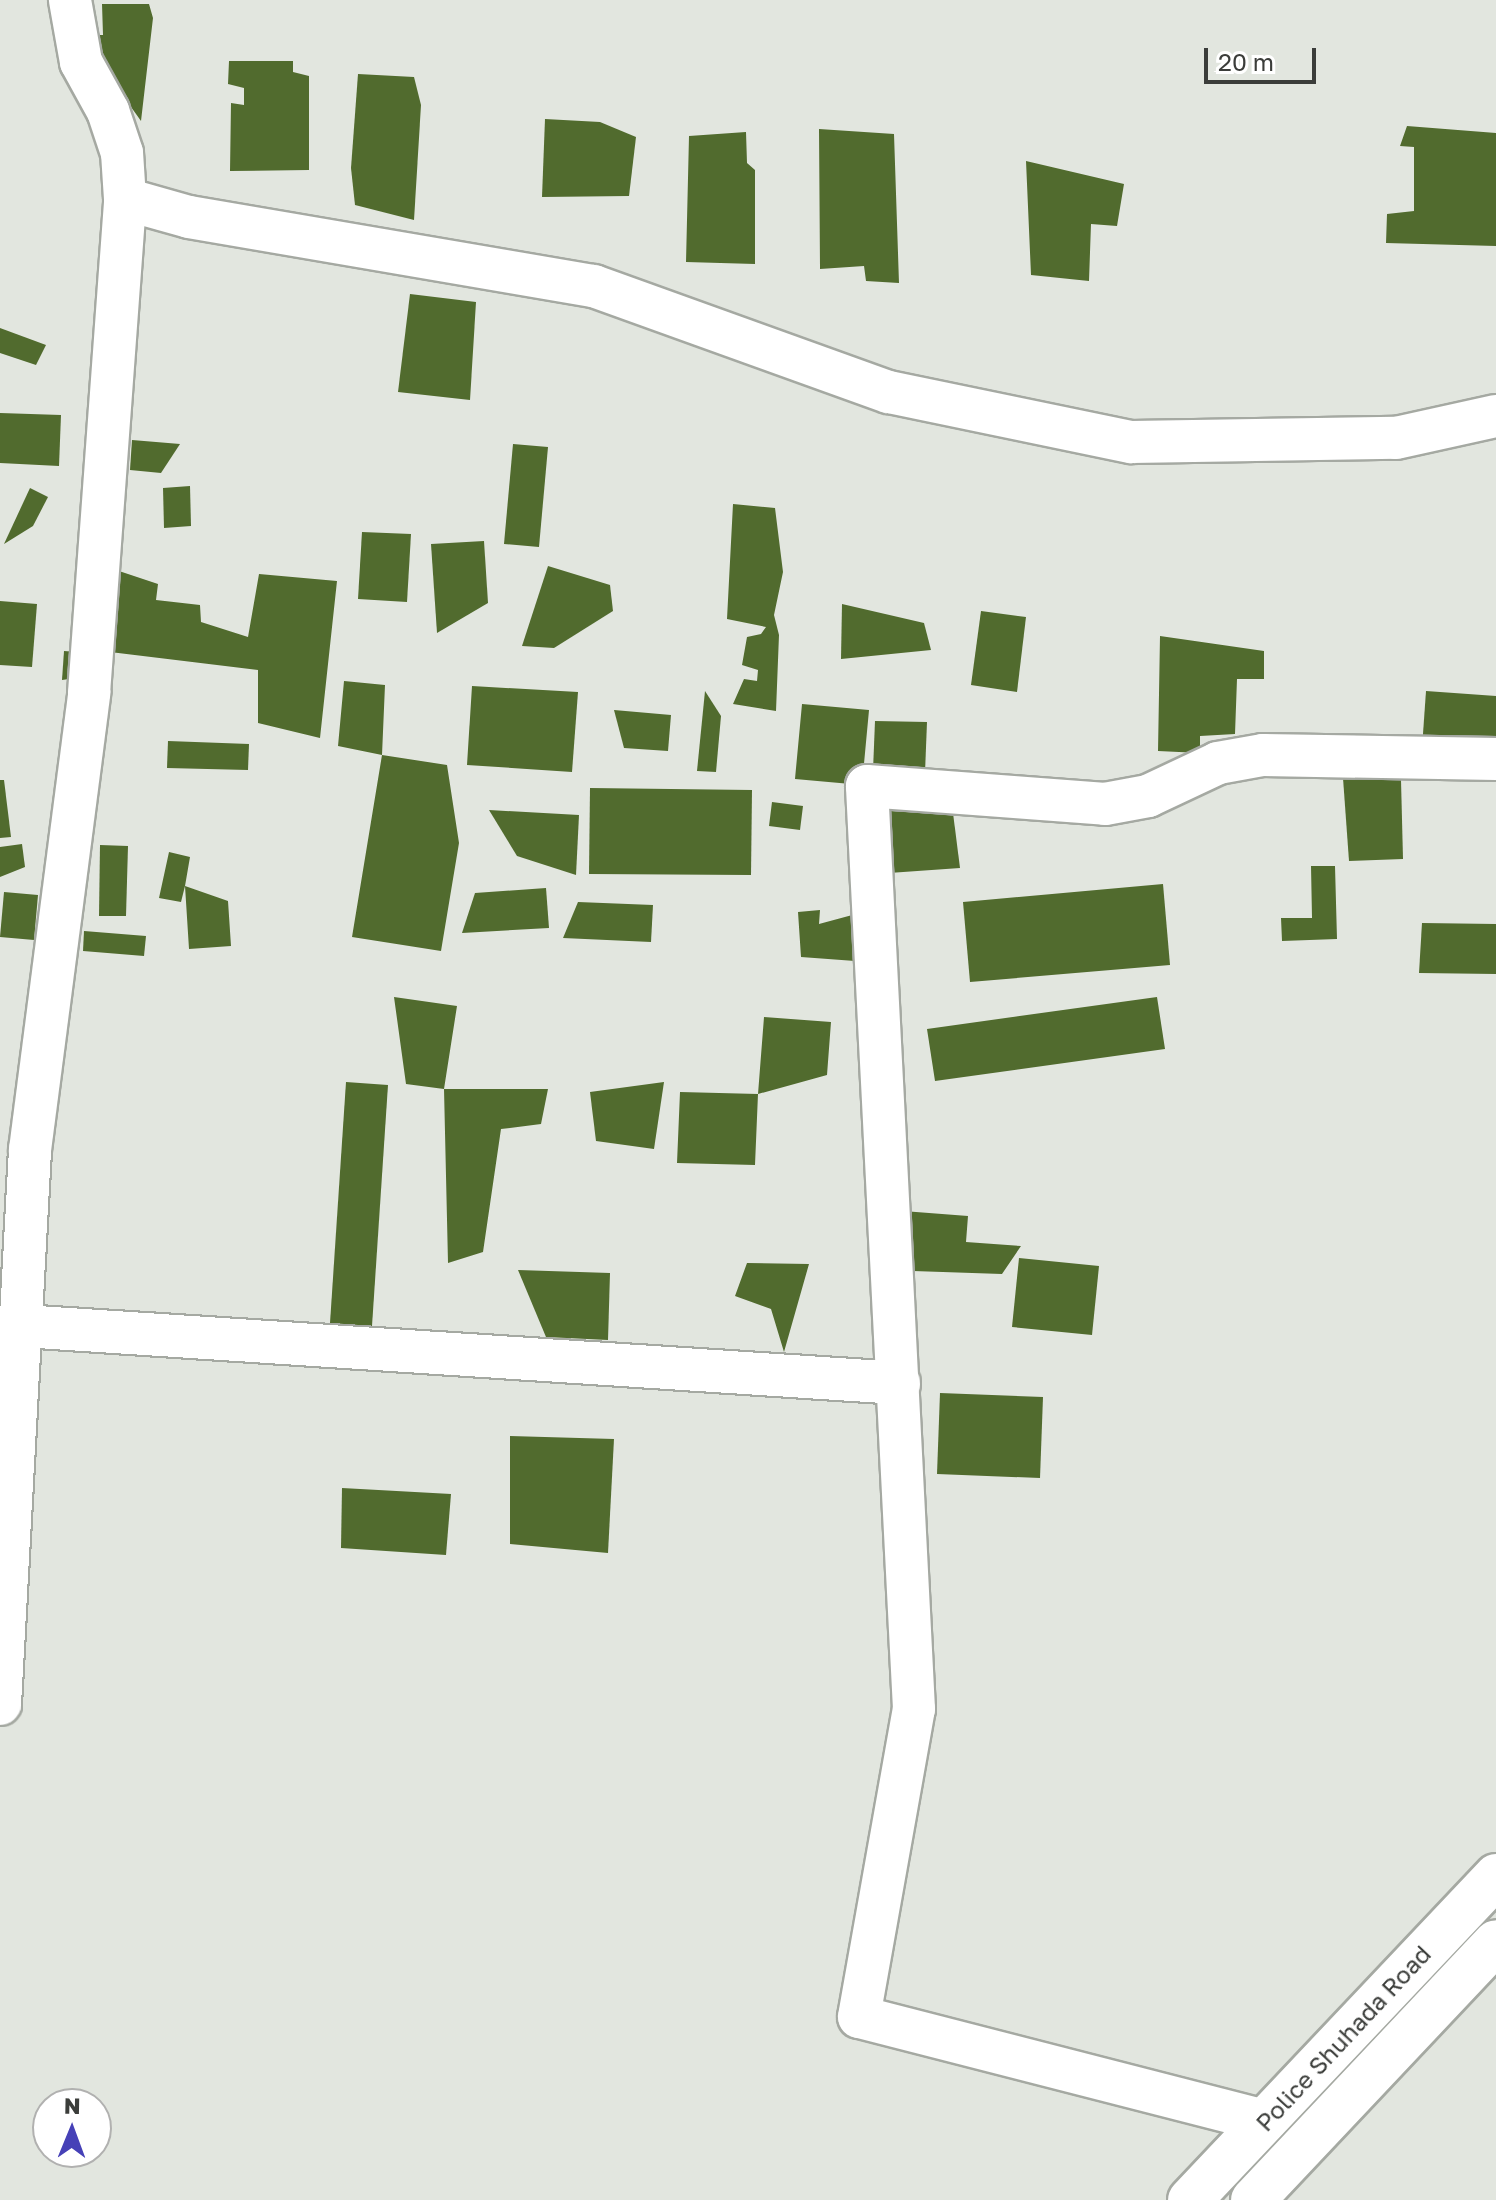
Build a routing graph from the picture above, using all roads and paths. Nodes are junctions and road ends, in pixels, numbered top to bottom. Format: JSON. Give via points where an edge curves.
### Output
{"nodes":[{"id":1,"x":70,"y":0,"type":"edge"},
{"id":2,"x":125,"y":199,"type":"junction"},
{"id":3,"x":1496,"y":416,"type":"edge"},
{"id":4,"x":1496,"y":759,"type":"edge"},
{"id":5,"x":22,"y":1326,"type":"junction"},
{"id":6,"x":899,"y":1383,"type":"junction"},
{"id":7,"x":0,"y":1704,"type":"edge"},
{"id":8,"x":1496,"y":1876,"type":"edge"},
{"id":9,"x":1496,"y":1942,"type":"edge"},
{"id":10,"x":1265,"y":2121,"type":"junction"},
{"id":11,"x":1190,"y":2200,"type":"edge"},
{"id":12,"x":1253,"y":2200,"type":"edge"}],
"edges":[{"from":1,"to":2,"type":"street","via":[[81,62],[108,111],[122,153]]},
{"from":2,"to":3,"type":"street","via":[[189,217],[594,286],[889,392],[1131,442],[1396,438]]},
{"from":2,"to":5,"type":"street","via":[[89,693],[30,1150]]},
{"from":4,"to":6,"type":"street","via":[[1263,755],[1218,763],[1148,796],[1105,804],[867,786]]},
{"from":5,"to":6,"type":"street"},
{"from":5,"to":7,"type":"street"},
{"from":6,"to":10,"type":"street","via":[[914,1709],[859,2017]]},
{"from":8,"to":10,"type":"main road","name":"Police Shuhada Road"},
{"from":9,"to":12,"type":"main road","name":"Police Shuhada Road"},
{"from":10,"to":11,"type":"main road","name":"Police Shuhada Road"}]}
